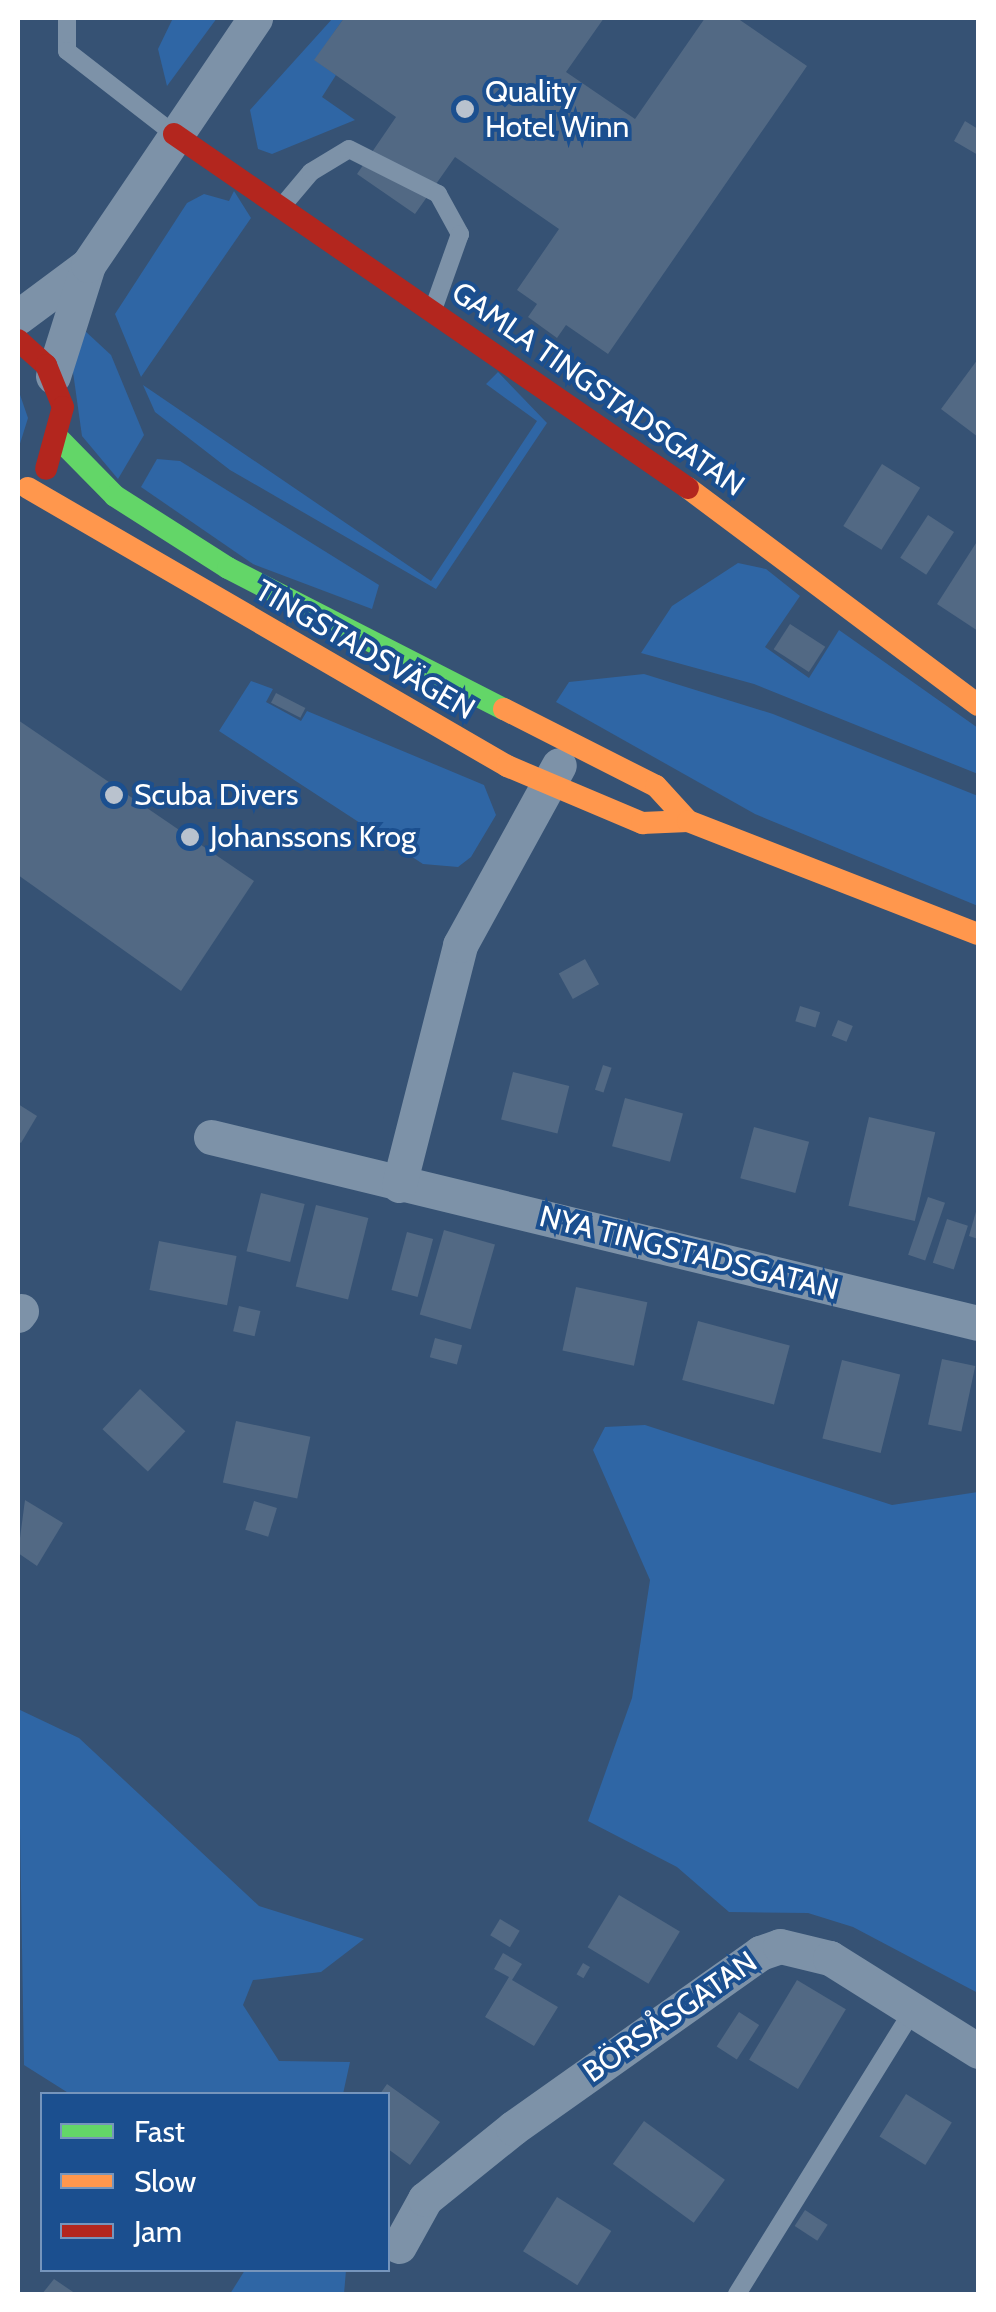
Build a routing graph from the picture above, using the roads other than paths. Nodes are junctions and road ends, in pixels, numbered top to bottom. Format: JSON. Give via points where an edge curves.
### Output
{"nodes":[{"id":1,"x":66,"y":18,"type":"edge"},
{"id":2,"x":255,"y":18,"type":"edge"},
{"id":3,"x":174,"y":134,"type":"junction"},
{"id":4,"x":281,"y":208,"type":"junction"},
{"id":5,"x":88,"y":264,"type":"junction"},
{"id":6,"x":432,"y":310,"type":"junction"},
{"id":7,"x":18,"y":317,"type":"edge"},
{"id":8,"x":18,"y":340,"type":"edge"},
{"id":9,"x":53,"y":376,"type":"junction"},
{"id":10,"x":60,"y":440,"type":"junction"},
{"id":11,"x":23,"y":491,"type":"edge"},
{"id":12,"x":978,"y":705,"type":"edge"},
{"id":13,"x":573,"y":744,"type":"junction"},
{"id":14,"x":546,"y":786,"type":"junction"},
{"id":15,"x":688,"y":820,"type":"junction"},
{"id":16,"x":978,"y":934,"type":"edge"},
{"id":17,"x":211,"y":1136,"type":"dead end"},
{"id":18,"x":399,"y":1185,"type":"junction"},
{"id":19,"x":978,"y":1323,"type":"edge"},
{"id":20,"x":913,"y":2010,"type":"junction"},
{"id":21,"x":978,"y":2051,"type":"edge"},
{"id":22,"x":399,"y":2246,"type":"dead end"},
{"id":23,"x":737,"y":2294,"type":"edge"}],
"edges":[{"from":1,"to":3,"type":"lane","via":[[67,51]]},
{"from":2,"to":3,"type":"street"},
{"from":3,"to":4,"type":"street","name":"GAMLA TINGSTADSGATAN"},
{"from":3,"to":5,"type":"street"},
{"from":4,"to":6,"type":"street","name":"GAMLA TINGSTADSGATAN"},
{"from":4,"to":6,"type":"lane","via":[[311,172],[349,149],[438,194],[460,234]]},
{"from":5,"to":7,"type":"street"},
{"from":5,"to":9,"type":"street"},
{"from":6,"to":12,"type":"street","name":"GAMLA TINGSTADSGATAN","via":[[628,443]]},
{"from":8,"to":9,"type":"street"},
{"from":9,"to":10,"type":"street"},
{"from":10,"to":11,"type":"street","name":"TINGSTADSVÄGEN"},
{"from":10,"to":13,"type":"street","name":"TINGSTADSVÄGEN","via":[[115,496],[228,568]]},
{"from":11,"to":14,"type":"street","name":"TINGSTADSVÄGEN"},
{"from":13,"to":14,"type":"street"},
{"from":13,"to":15,"type":"street","name":"TINGSTADSVÄGEN","via":[[656,786]]},
{"from":14,"to":15,"type":"street","name":"TINGSTADSVÄGEN","via":[[642,823]]},
{"from":14,"to":18,"type":"street","via":[[476,908],[443,992]]},
{"from":15,"to":16,"type":"street","name":"TINGSTADSVÄGEN"},
{"from":17,"to":18,"type":"street","name":"NYA TINGSTADSGATAN"},
{"from":18,"to":19,"type":"street","name":"NYA TINGSTADSGATAN"},
{"from":20,"to":21,"type":"street","name":"BÖRSÅSGATAN"},
{"from":20,"to":22,"type":"street","name":"BÖRSÅSGATAN","via":[[830,1958],[780,1946],[760,1952],[513,2128],[426,2199]]},
{"from":20,"to":23,"type":"lane"}]}
